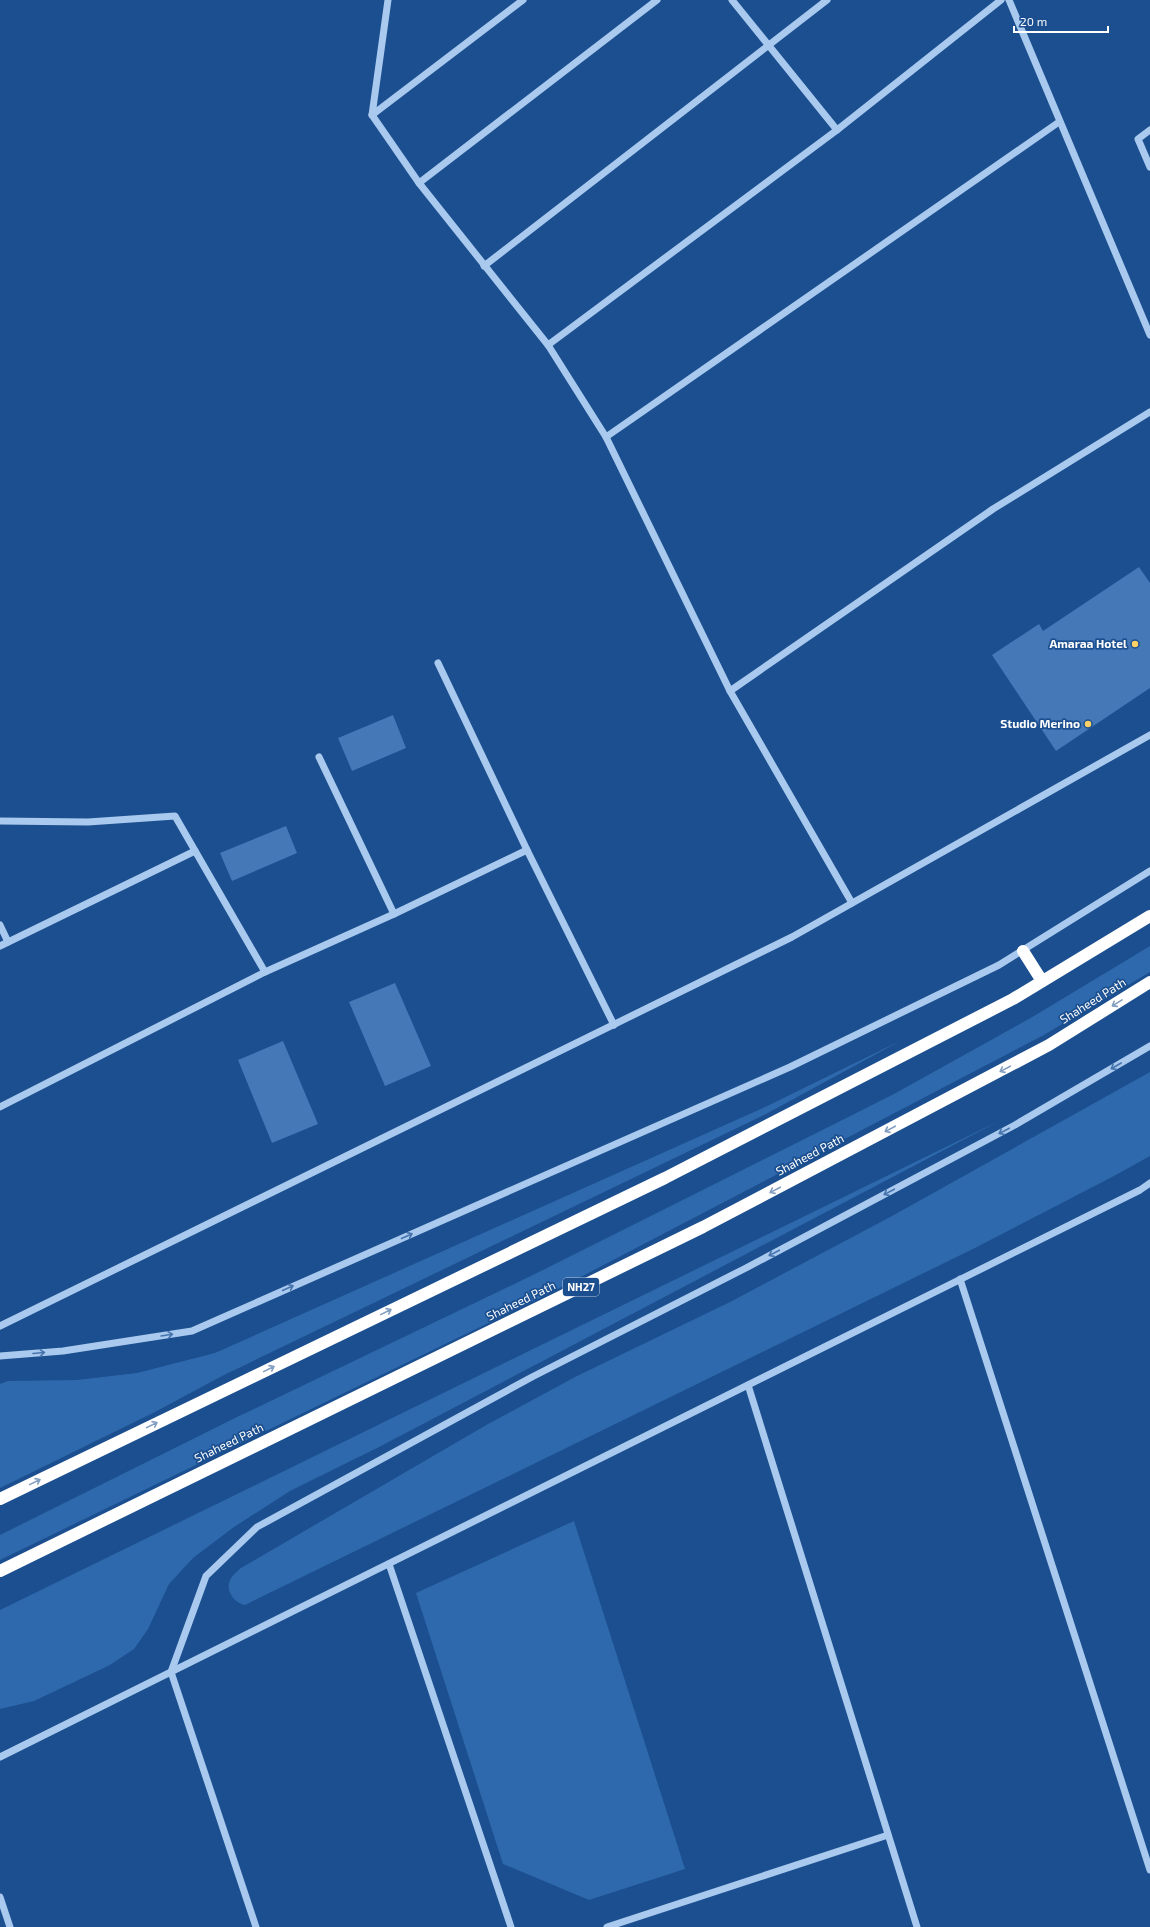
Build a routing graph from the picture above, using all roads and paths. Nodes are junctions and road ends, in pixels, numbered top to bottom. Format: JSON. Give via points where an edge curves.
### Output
{"nodes":[{"id":1,"x":388,"y":0,"type":"edge"},
{"id":2,"x":523,"y":0,"type":"edge"},
{"id":3,"x":658,"y":0,"type":"edge"},
{"id":4,"x":732,"y":0,"type":"edge"},
{"id":5,"x":827,"y":0,"type":"edge"},
{"id":6,"x":1001,"y":0,"type":"edge"},
{"id":7,"x":1009,"y":0,"type":"edge"},
{"id":8,"x":769,"y":45,"type":"junction"},
{"id":9,"x":372,"y":115,"type":"junction"},
{"id":10,"x":1059,"y":122,"type":"junction"},
{"id":11,"x":837,"y":130,"type":"junction"},
{"id":12,"x":1150,"y":130,"type":"edge"},
{"id":13,"x":1150,"y":168,"type":"edge"},
{"id":14,"x":419,"y":183,"type":"junction"},
{"id":15,"x":484,"y":266,"type":"junction"},
{"id":16,"x":1150,"y":335,"type":"edge"},
{"id":17,"x":548,"y":345,"type":"junction"},
{"id":18,"x":1150,"y":412,"type":"edge"},
{"id":19,"x":606,"y":437,"type":"junction"},
{"id":20,"x":438,"y":663,"type":"dead end"},
{"id":21,"x":730,"y":691,"type":"junction"},
{"id":22,"x":1150,"y":735,"type":"edge"},
{"id":23,"x":319,"y":758,"type":"dead end"},
{"id":24,"x":0,"y":821,"type":"edge"},
{"id":25,"x":527,"y":850,"type":"junction"},
{"id":26,"x":195,"y":851,"type":"junction"},
{"id":27,"x":1150,"y":871,"type":"edge"},
{"id":28,"x":852,"y":903,"type":"junction"},
{"id":29,"x":394,"y":914,"type":"junction"},
{"id":30,"x":1150,"y":916,"type":"edge"},
{"id":31,"x":0,"y":925,"type":"edge"},
{"id":32,"x":8,"y":942,"type":"junction"},
{"id":33,"x":0,"y":946,"type":"edge"},
{"id":34,"x":1023,"y":951,"type":"junction"},
{"id":35,"x":265,"y":972,"type":"junction"},
{"id":36,"x":1042,"y":982,"type":"junction"},
{"id":37,"x":1150,"y":982,"type":"edge"},
{"id":38,"x":614,"y":1025,"type":"junction"},
{"id":39,"x":1150,"y":1046,"type":"edge"},
{"id":40,"x":0,"y":1108,"type":"edge"},
{"id":41,"x":1150,"y":1183,"type":"edge"},
{"id":42,"x":960,"y":1280,"type":"junction"},
{"id":43,"x":0,"y":1326,"type":"edge"},
{"id":44,"x":0,"y":1356,"type":"edge"},
{"id":45,"x":748,"y":1385,"type":"junction"},
{"id":46,"x":0,"y":1499,"type":"edge"},
{"id":47,"x":389,"y":1564,"type":"junction"},
{"id":48,"x":0,"y":1571,"type":"edge"},
{"id":49,"x":171,"y":1672,"type":"junction"},
{"id":50,"x":0,"y":1757,"type":"edge"},
{"id":51,"x":888,"y":1835,"type":"junction"},
{"id":52,"x":1150,"y":1870,"type":"edge"},
{"id":53,"x":0,"y":1897,"type":"edge"},
{"id":54,"x":10,"y":1927,"type":"edge"},
{"id":55,"x":256,"y":1927,"type":"edge"},
{"id":56,"x":511,"y":1927,"type":"edge"},
{"id":57,"x":607,"y":1927,"type":"edge"},
{"id":58,"x":917,"y":1927,"type":"edge"}],
"edges":[{"from":1,"to":9,"type":"street"},
{"from":2,"to":9,"type":"street"},
{"from":3,"to":14,"type":"street"},
{"from":4,"to":8,"type":"street"},
{"from":5,"to":8,"type":"street"},
{"from":6,"to":11,"type":"street"},
{"from":7,"to":10,"type":"street"},
{"from":8,"to":11,"type":"street"},
{"from":8,"to":15,"type":"street"},
{"from":9,"to":14,"type":"street"},
{"from":10,"to":16,"type":"street"},
{"from":10,"to":19,"type":"street"},
{"from":11,"to":17,"type":"street"},
{"from":12,"to":13,"type":"street","via":[[1138,139]]},
{"from":14,"to":15,"type":"street"},
{"from":15,"to":17,"type":"street"},
{"from":17,"to":19,"type":"street"},
{"from":18,"to":21,"type":"street","via":[[993,509]]},
{"from":19,"to":21,"type":"street"},
{"from":20,"to":25,"type":"street"},
{"from":21,"to":28,"type":"street"},
{"from":22,"to":28,"type":"street"},
{"from":23,"to":29,"type":"street"},
{"from":24,"to":26,"type":"street","via":[[88,822],[175,816]]},
{"from":25,"to":29,"type":"street"},
{"from":25,"to":38,"type":"street"},
{"from":26,"to":32,"type":"street"},
{"from":26,"to":35,"type":"street"},
{"from":27,"to":34,"type":"street"},
{"from":28,"to":38,"type":"street","via":[[792,937]]},
{"from":29,"to":35,"type":"street"},
{"from":30,"to":36,"type":"highway"},
{"from":31,"to":32,"type":"street"},
{"from":32,"to":33,"type":"street"},
{"from":34,"to":36,"type":"highway"},
{"from":44,"to":34,"type":"street","one_way":true,"via":[[63,1351],[192,1331],[790,1067]]},
{"from":35,"to":40,"type":"street"},
{"from":46,"to":36,"type":"highway","one_way":true,"via":[[665,1178]]},
{"from":37,"to":48,"type":"highway","name":"Shaheed Path","number":"NH27","one_way":true,"via":[[1049,1045],[703,1227]]},
{"from":38,"to":43,"type":"street"},
{"from":39,"to":49,"type":"street","one_way":true,"via":[[1015,1125],[744,1269],[532,1377],[256,1527],[206,1576]]},
{"from":41,"to":42,"type":"street"},
{"from":42,"to":45,"type":"street"},
{"from":42,"to":52,"type":"street"},
{"from":45,"to":47,"type":"street"},
{"from":45,"to":51,"type":"street"},
{"from":47,"to":49,"type":"street"},
{"from":47,"to":56,"type":"street"},
{"from":49,"to":50,"type":"street"},
{"from":49,"to":55,"type":"street"},
{"from":51,"to":57,"type":"street"},
{"from":51,"to":58,"type":"street"},
{"from":53,"to":54,"type":"street"}]}
